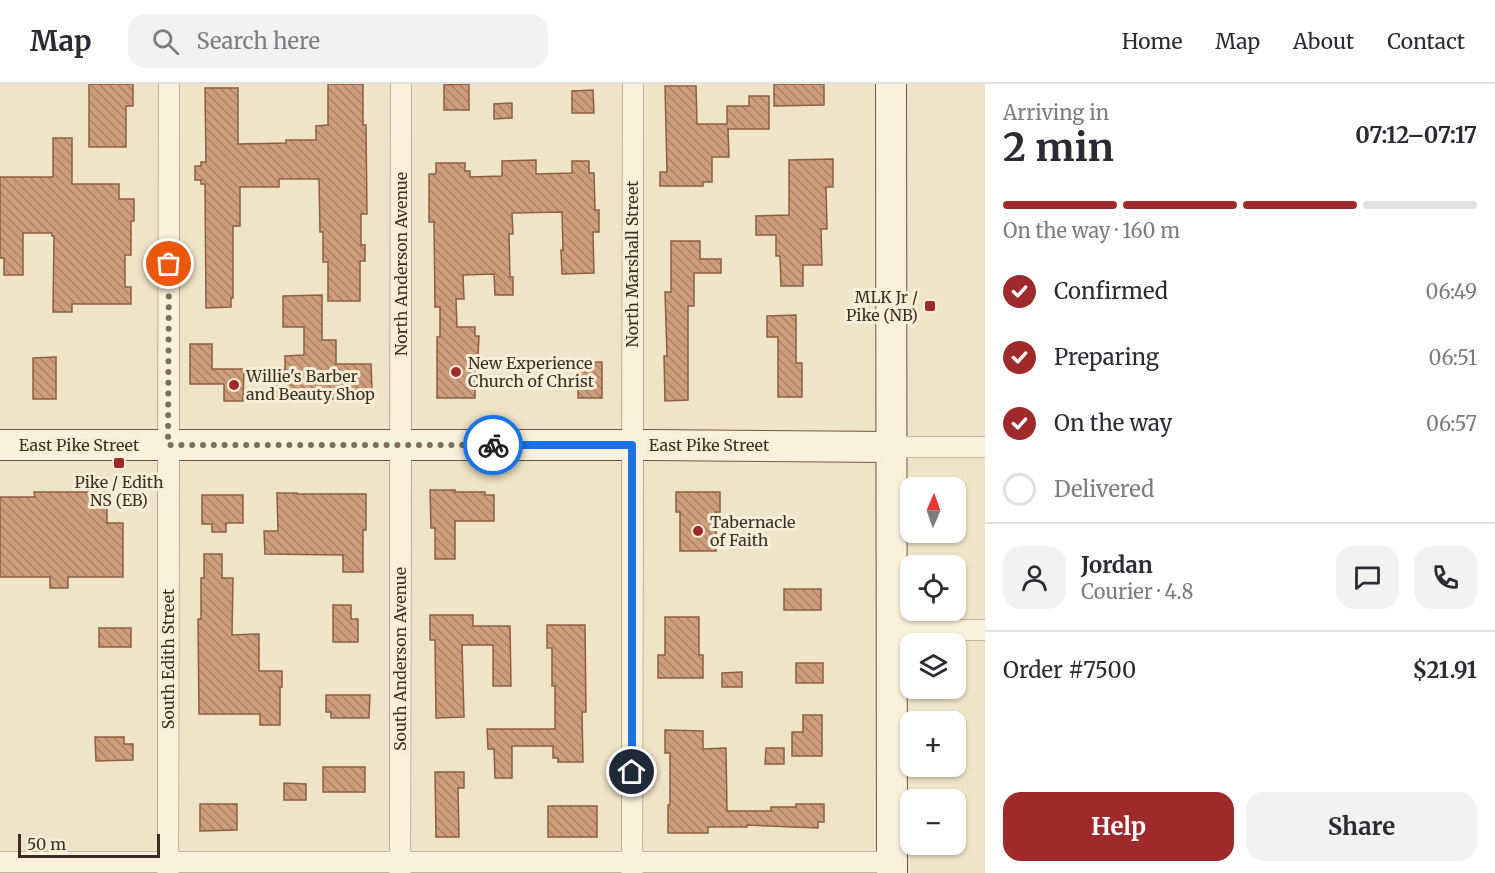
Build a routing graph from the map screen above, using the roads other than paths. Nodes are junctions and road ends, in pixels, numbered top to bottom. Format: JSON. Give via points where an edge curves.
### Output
{"nodes":[{"id":1,"x":169,"y":84,"type":"edge"},
{"id":2,"x":401,"y":84,"type":"edge"},
{"id":3,"x":633,"y":84,"type":"edge"},
{"id":4,"x":891,"y":84,"type":"edge"},
{"id":5,"x":0,"y":445,"type":"edge"},
{"id":6,"x":168,"y":445,"type":"junction"},
{"id":7,"x":400,"y":445,"type":"junction"},
{"id":8,"x":632,"y":445,"type":"junction"},
{"id":9,"x":891,"y":447,"type":"junction"},
{"id":10,"x":985,"y":447,"type":"edge"},
{"id":11,"x":892,"y":630,"type":"junction"},
{"id":12,"x":985,"y":630,"type":"edge"},
{"id":13,"x":0,"y":862,"type":"edge"},
{"id":14,"x":168,"y":867,"type":"edge"},
{"id":15,"x":400,"y":867,"type":"edge"},
{"id":16,"x":632,"y":867,"type":"edge"},
{"id":17,"x":892,"y":868,"type":"edge"}],
"edges":[{"from":1,"to":6,"type":"street","name":"South Edith Street"},
{"from":2,"to":7,"type":"street","name":"North Anderson Avenue"},
{"from":3,"to":8,"type":"street","name":"North Marshall Street"},
{"from":4,"to":9,"type":"street"},
{"from":5,"to":6,"type":"street","name":"East Pike Street"},
{"from":6,"to":7,"type":"street","name":"East Pike Street"},
{"from":6,"to":14,"type":"street","name":"South Edith Street"},
{"from":7,"to":8,"type":"street","name":"East Pike Street"},
{"from":7,"to":15,"type":"street","name":"South Anderson Avenue"},
{"from":8,"to":9,"type":"street","name":"East Pike Street"},
{"from":8,"to":16,"type":"street","name":"North Marshall Street"},
{"from":9,"to":10,"type":"street","name":"East Pike Street"},
{"from":9,"to":11,"type":"street"},
{"from":11,"to":12,"type":"street"},
{"from":11,"to":17,"type":"street"},
{"from":13,"to":14,"type":"street"},
{"from":14,"to":15,"type":"street"},
{"from":15,"to":16,"type":"street"},
{"from":16,"to":17,"type":"street"}]}
